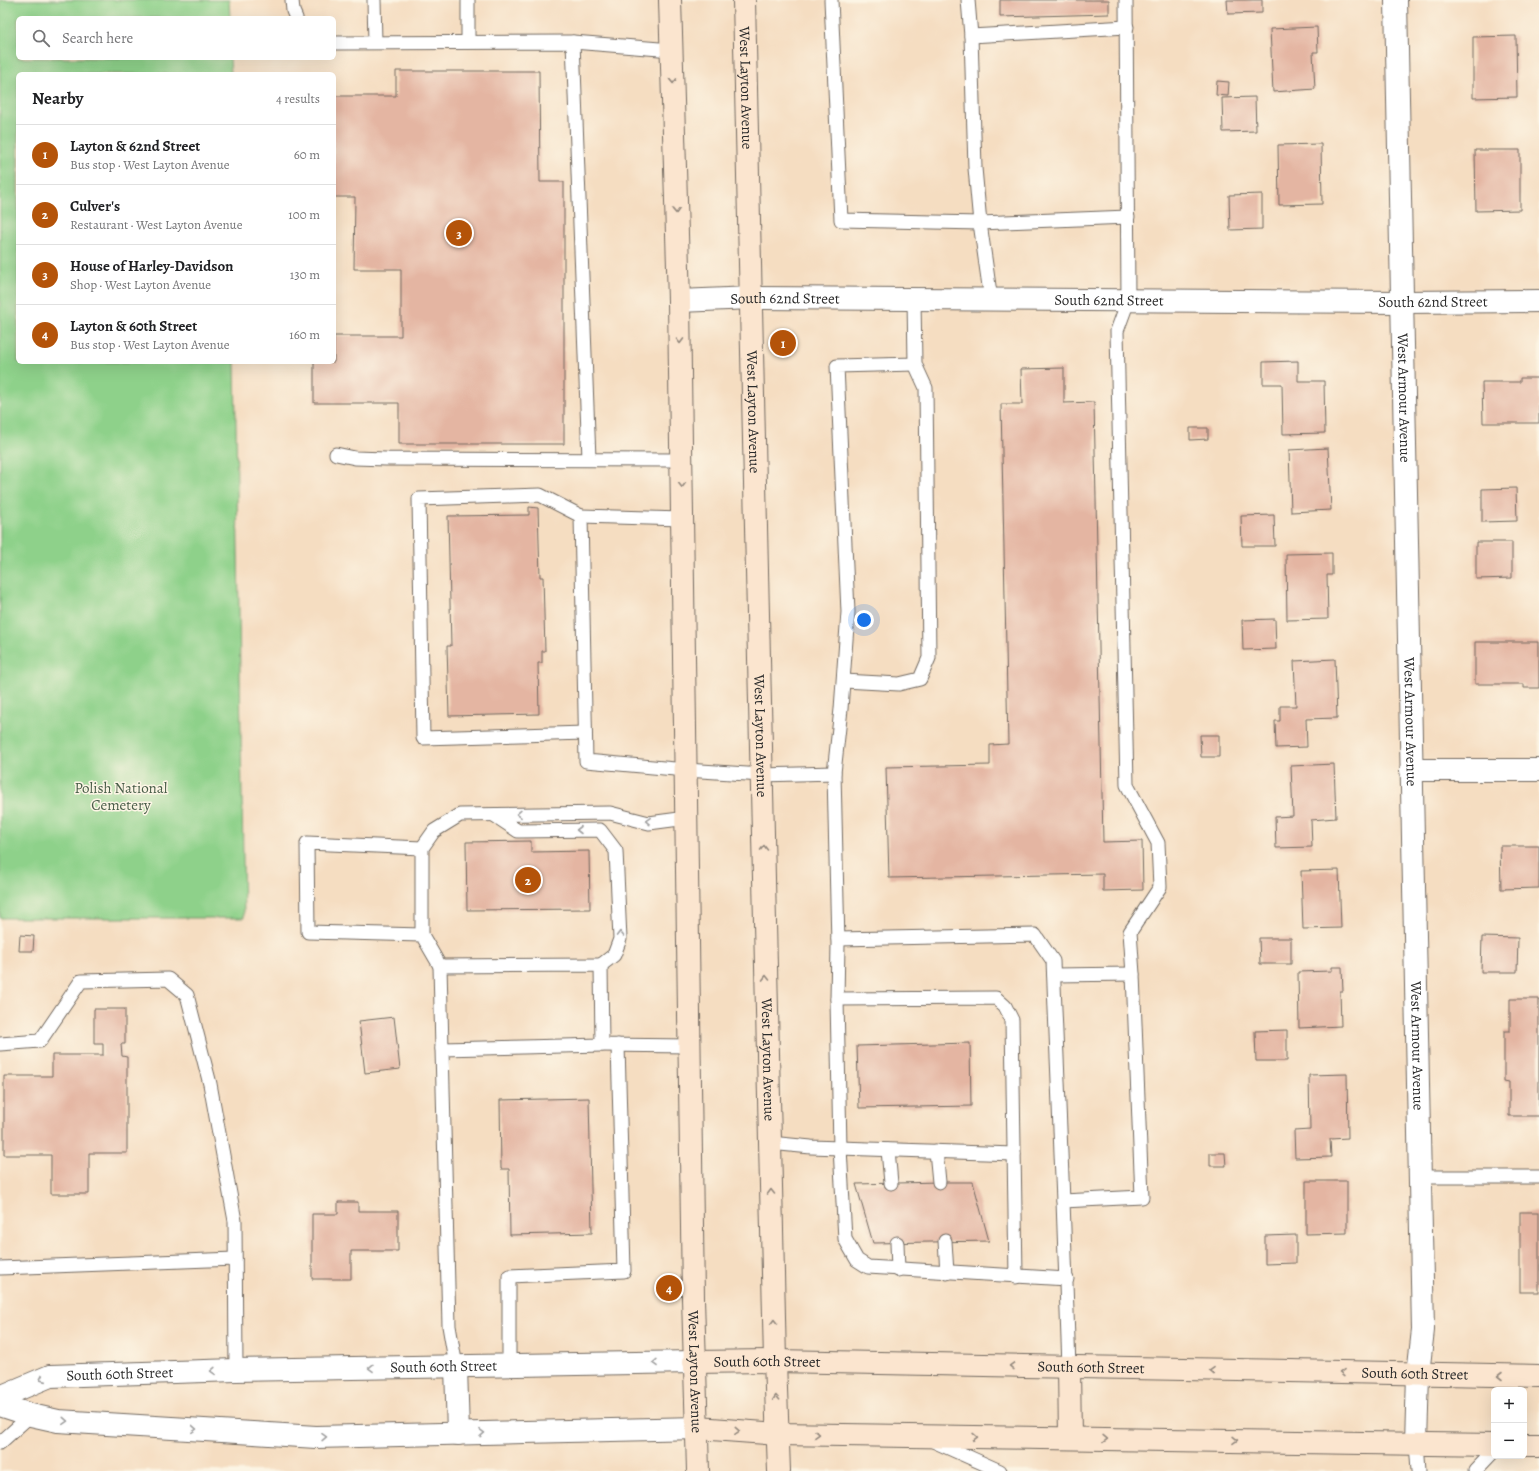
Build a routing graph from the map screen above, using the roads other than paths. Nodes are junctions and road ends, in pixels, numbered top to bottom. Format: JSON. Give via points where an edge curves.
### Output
{"nodes":[{"id":1,"x":292,"y":0,"type":"edge"},
{"id":2,"x":374,"y":0,"type":"edge"},
{"id":3,"x":468,"y":0,"type":"edge"},
{"id":4,"x":670,"y":0,"type":"edge"},
{"id":5,"x":744,"y":0,"type":"edge"},
{"id":6,"x":831,"y":0,"type":"edge"},
{"id":7,"x":968,"y":0,"type":"edge"},
{"id":8,"x":1126,"y":0,"type":"edge"},
{"id":9,"x":1396,"y":0,"type":"edge"},
{"id":10,"x":295,"y":16,"type":"edge"},
{"id":11,"x":1127,"y":27,"type":"junction"},
{"id":12,"x":971,"y":36,"type":"junction"},
{"id":13,"x":375,"y":42,"type":"junction"},
{"id":14,"x":468,"y":42,"type":"junction"},
{"id":15,"x":573,"y":42,"type":"junction"},
{"id":16,"x":336,"y":43,"type":"edge"},
{"id":17,"x":672,"y":50,"type":"junction"},
{"id":18,"x":1128,"y":217,"type":"junction"},
{"id":19,"x":980,"y":223,"type":"junction"},
{"id":20,"x":752,"y":298,"type":"junction"},
{"id":21,"x":914,"y":299,"type":"junction"},
{"id":22,"x":991,"y":300,"type":"junction"},
{"id":23,"x":679,"y":301,"type":"junction"},
{"id":24,"x":1128,"y":301,"type":"junction"},
{"id":25,"x":1539,"y":301,"type":"edge"},
{"id":26,"x":1403,"y":302,"type":"junction"},
{"id":27,"x":915,"y":364,"type":"junction"},
{"id":28,"x":336,"y":454,"type":"dead end"},
{"id":29,"x":589,"y":459,"type":"junction"},
{"id":30,"x":681,"y":460,"type":"junction"},
{"id":31,"x":581,"y":516,"type":"junction"},
{"id":32,"x":682,"y":519,"type":"junction"},
{"id":33,"x":844,"y":682,"type":"junction"},
{"id":34,"x":585,"y":733,"type":"junction"},
{"id":35,"x":686,"y":770,"type":"junction"},
{"id":36,"x":1411,"y":770,"type":"junction"},
{"id":37,"x":1539,"y":770,"type":"edge"},
{"id":38,"x":834,"y":773,"type":"junction"},
{"id":39,"x":762,"y":775,"type":"junction"},
{"id":40,"x":494,"y":815,"type":"junction"},
{"id":41,"x":686,"y":818,"type":"junction"},
{"id":42,"x":422,"y":848,"type":"junction"},
{"id":43,"x":422,"y":935,"type":"junction"},
{"id":44,"x":838,"y":938,"type":"junction"},
{"id":45,"x":601,"y":965,"type":"junction"},
{"id":46,"x":440,"y":966,"type":"junction"},
{"id":47,"x":1133,"y":974,"type":"junction"},
{"id":48,"x":1054,"y":975,"type":"junction"},
{"id":49,"x":837,"y":999,"type":"junction"},
{"id":50,"x":0,"y":1044,"type":"edge"},
{"id":51,"x":602,"y":1045,"type":"junction"},
{"id":52,"x":618,"y":1045,"type":"junction"},
{"id":53,"x":690,"y":1046,"type":"junction"},
{"id":54,"x":442,"y":1049,"type":"junction"},
{"id":55,"x":770,"y":1143,"type":"junction"},
{"id":56,"x":840,"y":1148,"type":"junction"},
{"id":57,"x":888,"y":1150,"type":"junction"},
{"id":58,"x":936,"y":1151,"type":"junction"},
{"id":59,"x":1014,"y":1154,"type":"junction"},
{"id":60,"x":1420,"y":1177,"type":"junction"},
{"id":61,"x":1539,"y":1177,"type":"edge"},
{"id":62,"x":939,"y":1182,"type":"dead end"},
{"id":63,"x":891,"y":1183,"type":"dead end"},
{"id":64,"x":1063,"y":1201,"type":"junction"},
{"id":65,"x":945,"y":1242,"type":"dead end"},
{"id":66,"x":896,"y":1243,"type":"dead end"},
{"id":67,"x":235,"y":1259,"type":"junction"},
{"id":68,"x":0,"y":1268,"type":"edge"},
{"id":69,"x":898,"y":1270,"type":"junction"},
{"id":70,"x":947,"y":1273,"type":"junction"},
{"id":71,"x":1016,"y":1276,"type":"junction"},
{"id":72,"x":1067,"y":1279,"type":"junction"},
{"id":73,"x":775,"y":1361,"type":"junction"},
{"id":74,"x":694,"y":1362,"type":"junction"},
{"id":75,"x":456,"y":1366,"type":"junction"},
{"id":76,"x":509,"y":1366,"type":"junction"},
{"id":77,"x":1069,"y":1367,"type":"junction"},
{"id":78,"x":236,"y":1370,"type":"junction"},
{"id":79,"x":1418,"y":1374,"type":"junction"},
{"id":80,"x":1539,"y":1376,"type":"edge"},
{"id":81,"x":0,"y":1397,"type":"edge"},
{"id":82,"x":0,"y":1405,"type":"edge"},
{"id":83,"x":31,"y":1415,"type":"junction"},
{"id":84,"x":698,"y":1428,"type":"junction"},
{"id":85,"x":458,"y":1434,"type":"junction"},
{"id":86,"x":778,"y":1434,"type":"junction"},
{"id":87,"x":923,"y":1436,"type":"junction"},
{"id":88,"x":1070,"y":1438,"type":"junction"},
{"id":89,"x":0,"y":1443,"type":"edge"},
{"id":90,"x":1416,"y":1443,"type":"junction"},
{"id":91,"x":1491,"y":1444,"type":"edge"},
{"id":92,"x":1527,"y":1445,"type":"edge"},
{"id":93,"x":1539,"y":1445,"type":"edge"},
{"id":94,"x":1491,"y":1454,"type":"edge"},
{"id":95,"x":698,"y":1471,"type":"edge"},
{"id":96,"x":779,"y":1471,"type":"edge"},
{"id":97,"x":1000,"y":1471,"type":"edge"},
{"id":98,"x":1418,"y":1471,"type":"edge"},
{"id":99,"x":1474,"y":1471,"type":"edge"}],
"edges":[{"from":1,"to":10,"type":"lane"},
{"from":2,"to":13,"type":"lane"},
{"from":3,"to":14,"type":"lane"},
{"from":4,"to":17,"type":"main road","name":"West Layton Avenue"},
{"from":5,"to":20,"type":"main road","name":"West Layton Avenue"},
{"from":6,"to":19,"type":"lane","via":[[841,220]]},
{"from":7,"to":12,"type":"lane"},
{"from":8,"to":11,"type":"lane"},
{"from":9,"to":26,"type":"street","name":"West Armour Avenue"},
{"from":11,"to":12,"type":"lane"},
{"from":11,"to":18,"type":"lane"},
{"from":12,"to":19,"type":"lane","via":[[975,168]]},
{"from":13,"to":14,"type":"lane"},
{"from":13,"to":16,"type":"lane"},
{"from":14,"to":15,"type":"lane"},
{"from":15,"to":17,"type":"lane"},
{"from":15,"to":29,"type":"lane"},
{"from":17,"to":23,"type":"main road","name":"West Layton Avenue","one_way":true},
{"from":18,"to":19,"type":"lane"},
{"from":18,"to":24,"type":"lane"},
{"from":19,"to":22,"type":"lane"},
{"from":20,"to":21,"type":"street","name":"South 62nd Street"},
{"from":20,"to":23,"type":"street","name":"South 62nd Street"},
{"from":20,"to":39,"type":"main road","name":"West Layton Avenue"},
{"from":21,"to":22,"type":"street","name":"South 62nd Street"},
{"from":21,"to":27,"type":"lane"},
{"from":22,"to":24,"type":"street","name":"South 62nd Street"},
{"from":23,"to":30,"type":"main road","name":"West Layton Avenue","one_way":true},
{"from":24,"to":26,"type":"street","name":"South 62nd Street"},
{"from":24,"to":47,"type":"lane","via":[[1117,331],[1127,785],[1158,843],[1160,887],[1130,932]]},
{"from":25,"to":26,"type":"street","name":"South 62nd Street"},
{"from":26,"to":36,"type":"street","name":"West Armour Avenue"},
{"from":27,"to":33,"type":"lane","via":[[837,366],[848,612]]},
{"from":27,"to":33,"type":"lane","via":[[926,388],[929,658],[920,679],[899,684]]},
{"from":28,"to":29,"type":"lane","via":[[355,458],[386,459]]},
{"from":29,"to":30,"type":"lane"},
{"from":30,"to":32,"type":"main road","name":"West Layton Avenue","one_way":true},
{"from":31,"to":32,"type":"lane"},
{"from":31,"to":34,"type":"lane"},
{"from":31,"to":34,"type":"lane","via":[[540,495],[419,500],[423,738]]},
{"from":32,"to":35,"type":"main road","name":"West Layton Avenue"},
{"from":33,"to":38,"type":"lane"},
{"from":34,"to":35,"type":"lane","via":[[586,761]]},
{"from":35,"to":39,"type":"lane"},
{"from":35,"to":41,"type":"main road","name":"West Layton Avenue"},
{"from":36,"to":37,"type":"street"},
{"from":36,"to":60,"type":"street","name":"West Armour Avenue"},
{"from":38,"to":39,"type":"lane"},
{"from":38,"to":44,"type":"lane"},
{"from":55,"to":39,"type":"main road","name":"West Layton Avenue","one_way":true},
{"from":41,"to":40,"type":"lane","one_way":true,"via":[[649,823],[610,813]]},
{"from":40,"to":42,"type":"lane","via":[[460,815],[434,831]]},
{"from":45,"to":40,"type":"lane","one_way":true,"via":[[614,956],[620,939],[616,851],[600,830],[518,831]]},
{"from":41,"to":53,"type":"main road","name":"West Layton Avenue"},
{"from":42,"to":43,"type":"lane"},
{"from":42,"to":43,"type":"lane","via":[[306,843],[308,932]]},
{"from":43,"to":46,"type":"lane"},
{"from":44,"to":48,"type":"lane","via":[[1035,935],[1053,961]]},
{"from":44,"to":49,"type":"lane"},
{"from":45,"to":46,"type":"lane"},
{"from":45,"to":51,"type":"lane"},
{"from":46,"to":54,"type":"lane"},
{"from":47,"to":48,"type":"lane"},
{"from":47,"to":64,"type":"lane","via":[[1142,1197]]},
{"from":48,"to":64,"type":"lane"},
{"from":49,"to":56,"type":"lane"},
{"from":49,"to":59,"type":"lane","via":[[996,998],[1005,1006],[1012,1020]]},
{"from":50,"to":67,"type":"lane","via":[[40,1041],[81,981],[168,979],[187,995],[210,1084],[235,1221]]},
{"from":51,"to":52,"type":"lane"},
{"from":51,"to":54,"type":"lane"},
{"from":52,"to":53,"type":"lane"},
{"from":52,"to":76,"type":"lane","via":[[624,1271],[509,1276]]},
{"from":53,"to":74,"type":"main road","name":"West Layton Avenue"},
{"from":54,"to":75,"type":"lane","via":[[449,1326]]},
{"from":55,"to":56,"type":"lane"},
{"from":73,"to":55,"type":"main road","name":"West Layton Avenue","one_way":true},
{"from":56,"to":57,"type":"lane"},
{"from":56,"to":69,"type":"lane","via":[[845,1239],[857,1260],[868,1268]]},
{"from":57,"to":58,"type":"lane"},
{"from":57,"to":63,"type":"lane"},
{"from":58,"to":59,"type":"lane"},
{"from":58,"to":62,"type":"lane"},
{"from":59,"to":71,"type":"lane"},
{"from":60,"to":61,"type":"lane"},
{"from":60,"to":79,"type":"street","name":"West Armour Avenue","via":[[1423,1330]]},
{"from":64,"to":72,"type":"lane"},
{"from":65,"to":70,"type":"lane"},
{"from":66,"to":69,"type":"lane"},
{"from":67,"to":68,"type":"lane"},
{"from":67,"to":78,"type":"lane"},
{"from":69,"to":70,"type":"lane"},
{"from":70,"to":71,"type":"lane"},
{"from":71,"to":72,"type":"lane"},
{"from":72,"to":77,"type":"lane"},
{"from":73,"to":74,"type":"main road","name":"South 60th Street"},
{"from":77,"to":73,"type":"main road","name":"South 60th Street","one_way":true},
{"from":86,"to":73,"type":"main road","name":"West Layton Avenue","one_way":true},
{"from":74,"to":76,"type":"street","name":"South 60th Street","one_way":true},
{"from":74,"to":84,"type":"main road","name":"West Layton Avenue"},
{"from":75,"to":76,"type":"street","name":"South 60th Street"},
{"from":75,"to":78,"type":"street","name":"South 60th Street","one_way":true},
{"from":75,"to":85,"type":"street"},
{"from":79,"to":77,"type":"main road","name":"South 60th Street","one_way":true},
{"from":77,"to":88,"type":"main road"},
{"from":78,"to":81,"type":"street","name":"South 60th Street","one_way":true,"via":[[50,1376]]},
{"from":80,"to":79,"type":"main road","name":"South 60th Street","one_way":true},
{"from":79,"to":90,"type":"street","name":"West Armour Avenue"},
{"from":82,"to":83,"type":"street"},
{"from":83,"to":85,"type":"street","one_way":true,"via":[[58,1421],[316,1437]]},
{"from":83,"to":89,"type":"lane"},
{"from":85,"to":84,"type":"street","one_way":true},
{"from":84,"to":86,"type":"main road","one_way":true},
{"from":84,"to":95,"type":"main road","name":"West Layton Avenue"},
{"from":86,"to":87,"type":"main road","one_way":true},
{"from":86,"to":96,"type":"main road","name":"West Layton Avenue"},
{"from":87,"to":88,"type":"main road","one_way":true},
{"from":87,"to":97,"type":"lane"},
{"from":88,"to":90,"type":"main road","one_way":true},
{"from":90,"to":91,"type":"main road"},
{"from":90,"to":98,"type":"lane"},
{"from":92,"to":93,"type":"main road"},
{"from":94,"to":99,"type":"lane"}]}
